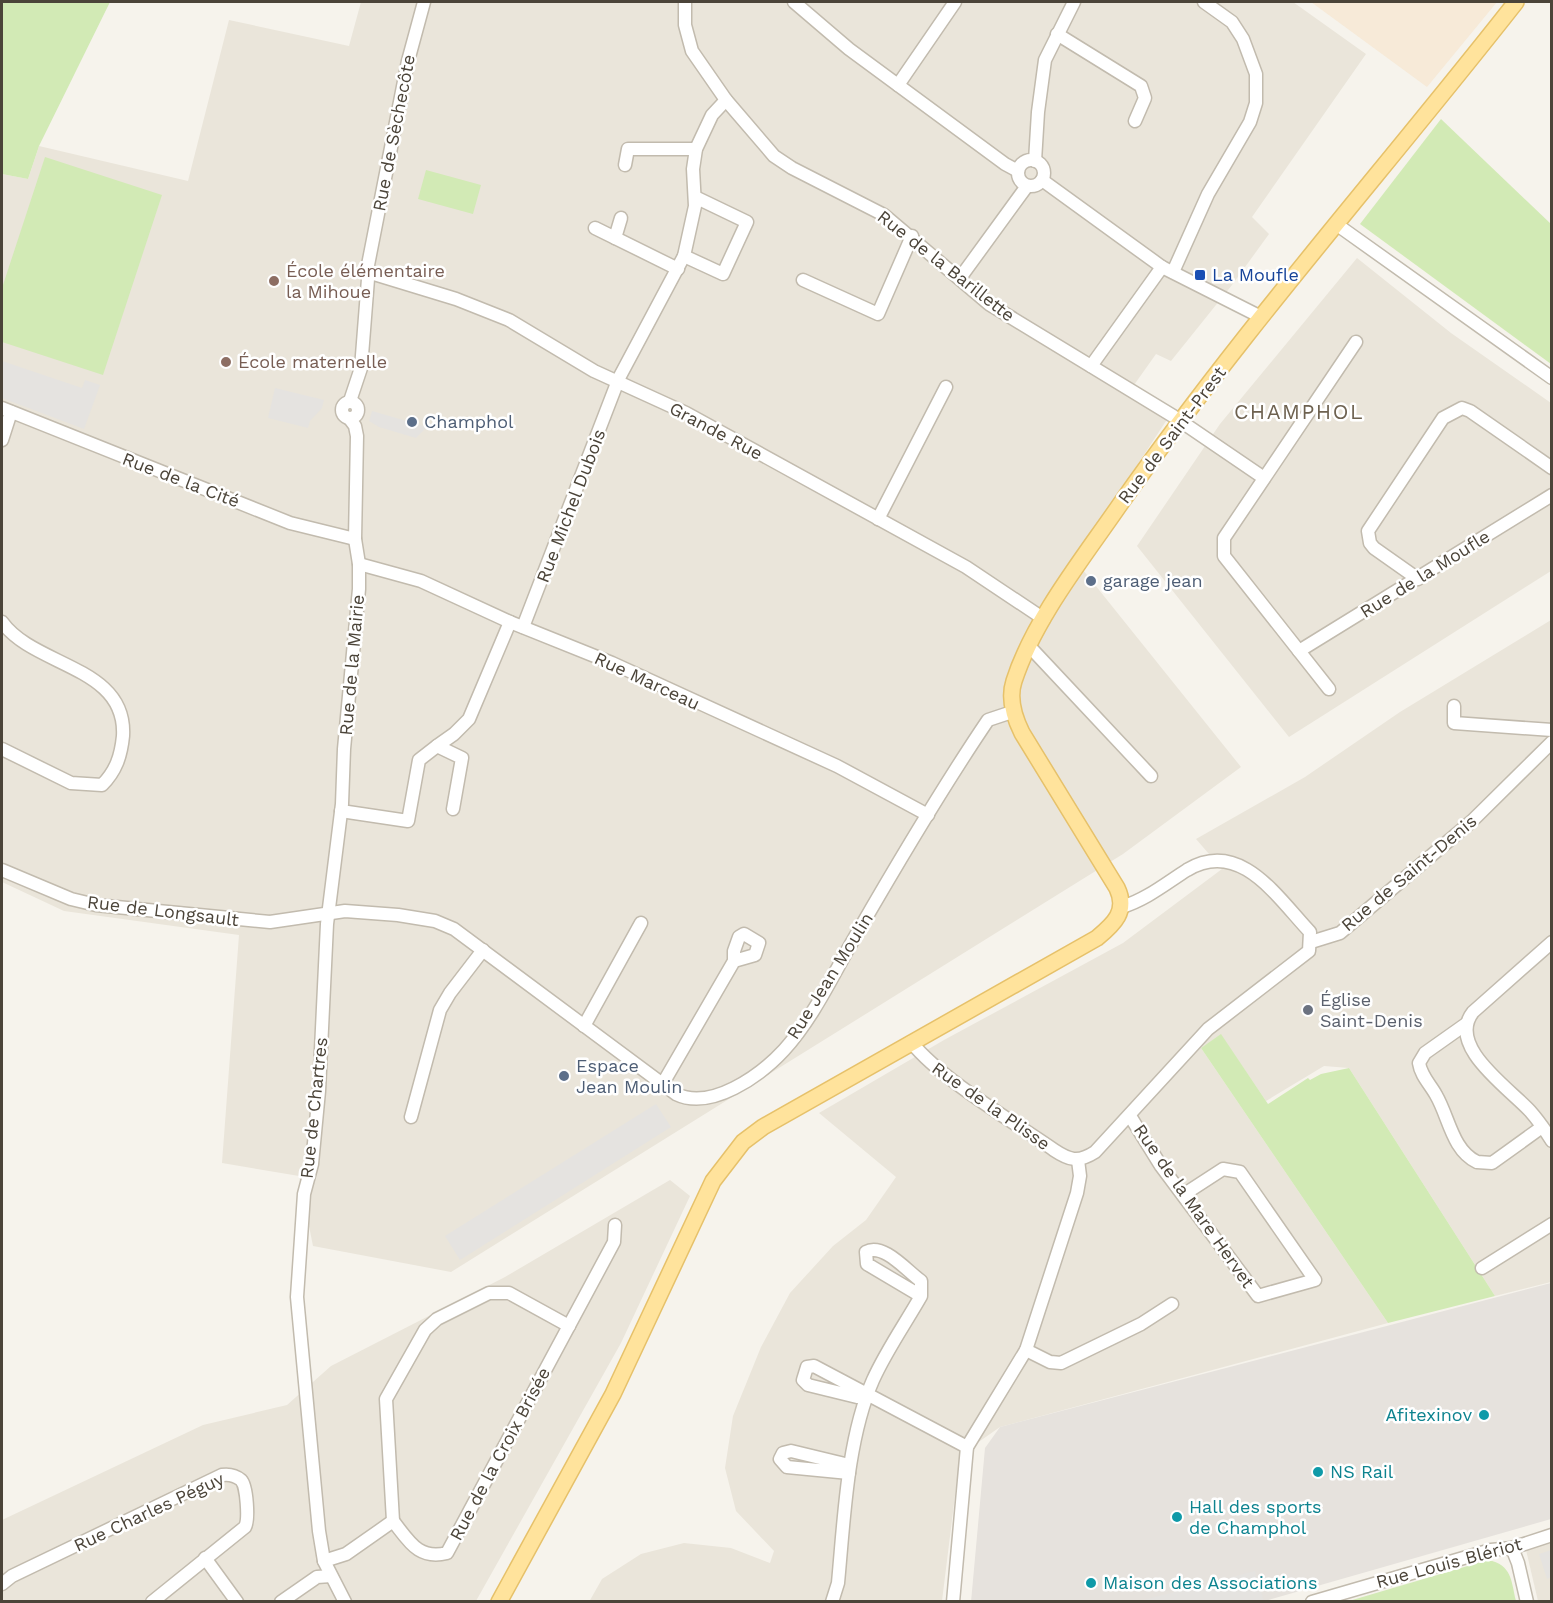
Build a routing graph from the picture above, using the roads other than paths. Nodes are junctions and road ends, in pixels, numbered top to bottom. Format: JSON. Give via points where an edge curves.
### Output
{"nodes":[{"id":1,"x":424,"y":2,"type":"edge"},
{"id":2,"x":685,"y":2,"type":"edge"},
{"id":3,"x":794,"y":2,"type":"edge"},
{"id":4,"x":955,"y":2,"type":"edge"},
{"id":5,"x":1074,"y":2,"type":"edge"},
{"id":6,"x":1204,"y":2,"type":"edge"},
{"id":7,"x":1516,"y":2,"type":"edge"},
{"id":8,"x":1522,"y":2,"type":"edge"},
{"id":9,"x":1502,"y":20,"type":"junction"},
{"id":10,"x":1056,"y":34,"type":"junction"},
{"id":11,"x":898,"y":86,"type":"junction"},
{"id":12,"x":726,"y":100,"type":"junction"},
{"id":13,"x":1135,"y":121,"type":"dead end"},
{"id":14,"x":696,"y":149,"type":"junction"},
{"id":15,"x":1035,"y":161,"type":"junction"},
{"id":16,"x":625,"y":165,"type":"dead end"},
{"id":17,"x":1018,"y":171,"type":"junction"},
{"id":18,"x":1042,"y":180,"type":"junction"},
{"id":19,"x":1027,"y":186,"type":"junction"},
{"id":20,"x":695,"y":197,"type":"junction"},
{"id":21,"x":621,"y":218,"type":"dead end"},
{"id":22,"x":1336,"y":224,"type":"junction"},
{"id":23,"x":595,"y":228,"type":"dead end"},
{"id":24,"x":912,"y":236,"type":"junction"},
{"id":25,"x":615,"y":238,"type":"junction"},
{"id":26,"x":684,"y":256,"type":"junction"},
{"id":27,"x":678,"y":269,"type":"junction"},
{"id":28,"x":1168,"y":269,"type":"junction"},
{"id":29,"x":370,"y":273,"type":"junction"},
{"id":30,"x":960,"y":278,"type":"junction"},
{"id":31,"x":803,"y":280,"type":"dead end"},
{"id":32,"x":1261,"y":317,"type":"junction"},
{"id":33,"x":1356,"y":342,"type":"dead end"},
{"id":34,"x":1091,"y":366,"type":"junction"},
{"id":35,"x":1551,"y":378,"type":"edge"},
{"id":36,"x":619,"y":384,"type":"junction"},
{"id":37,"x":946,"y":387,"type":"dead end"},
{"id":38,"x":6,"y":410,"type":"edge"},
{"id":39,"x":1180,"y":421,"type":"junction"},
{"id":40,"x":2,"y":440,"type":"edge"},
{"id":41,"x":1551,"y":468,"type":"edge"},
{"id":42,"x":1266,"y":475,"type":"junction"},
{"id":43,"x":1551,"y":495,"type":"edge"},
{"id":44,"x":878,"y":519,"type":"junction"},
{"id":45,"x":355,"y":539,"type":"junction"},
{"id":46,"x":359,"y":564,"type":"junction"},
{"id":47,"x":1418,"y":579,"type":"junction"},
{"id":48,"x":1044,"y":619,"type":"junction"},
{"id":49,"x":2,"y":622,"type":"edge"},
{"id":50,"x":510,"y":622,"type":"junction"},
{"id":51,"x":523,"y":627,"type":"junction"},
{"id":52,"x":1029,"y":646,"type":"junction"},
{"id":53,"x":1299,"y":651,"type":"junction"},
{"id":54,"x":1329,"y":689,"type":"dead end"},
{"id":55,"x":1454,"y":706,"type":"dead end"},
{"id":56,"x":1012,"y":712,"type":"junction"},
{"id":57,"x":1551,"y":729,"type":"edge"},
{"id":58,"x":1551,"y":742,"type":"edge"},
{"id":59,"x":436,"y":746,"type":"junction"},
{"id":60,"x":2,"y":748,"type":"edge"},
{"id":61,"x":1151,"y":776,"type":"dead end"},
{"id":62,"x":453,"y":809,"type":"dead end"},
{"id":63,"x":341,"y":811,"type":"junction"},
{"id":64,"x":928,"y":815,"type":"junction"},
{"id":65,"x":2,"y":870,"type":"edge"},
{"id":66,"x":1122,"y":907,"type":"junction"},
{"id":67,"x":329,"y":913,"type":"junction"},
{"id":68,"x":641,"y":923,"type":"dead end"},
{"id":69,"x":1311,"y":942,"type":"junction"},
{"id":70,"x":1551,"y":942,"type":"edge"},
{"id":71,"x":483,"y":950,"type":"junction"},
{"id":72,"x":734,"y":961,"type":"dead end"},
{"id":73,"x":1466,"y":1024,"type":"junction"},
{"id":74,"x":584,"y":1026,"type":"junction"},
{"id":75,"x":911,"y":1042,"type":"junction"},
{"id":76,"x":662,"y":1085,"type":"junction"},
{"id":77,"x":1130,"y":1116,"type":"junction"},
{"id":78,"x":411,"y":1117,"type":"dead end"},
{"id":79,"x":1542,"y":1126,"type":"junction"},
{"id":80,"x":1551,"y":1141,"type":"edge"},
{"id":81,"x":1077,"y":1160,"type":"junction"},
{"id":82,"x":1183,"y":1195,"type":"junction"},
{"id":83,"x":1551,"y":1224,"type":"edge"},
{"id":84,"x":615,"y":1225,"type":"dead end"},
{"id":85,"x":1482,"y":1268,"type":"dead end"},
{"id":86,"x":921,"y":1296,"type":"junction"},
{"id":87,"x":1172,"y":1304,"type":"dead end"},
{"id":88,"x":569,"y":1326,"type":"junction"},
{"id":89,"x":1026,"y":1350,"type":"junction"},
{"id":90,"x":868,"y":1397,"type":"junction"},
{"id":91,"x":967,"y":1447,"type":"junction"},
{"id":92,"x":393,"y":1521,"type":"junction"},
{"id":93,"x":1551,"y":1535,"type":"edge"},
{"id":94,"x":1512,"y":1548,"type":"junction"},
{"id":95,"x":205,"y":1558,"type":"junction"},
{"id":96,"x":324,"y":1561,"type":"junction"},
{"id":97,"x":331,"y":1576,"type":"junction"},
{"id":98,"x":2,"y":1584,"type":"edge"},
{"id":99,"x":152,"y":1602,"type":"edge"},
{"id":100,"x":237,"y":1602,"type":"edge"},
{"id":101,"x":281,"y":1602,"type":"edge"},
{"id":102,"x":345,"y":1602,"type":"edge"},
{"id":103,"x":499,"y":1602,"type":"edge"},
{"id":104,"x":832,"y":1602,"type":"edge"},
{"id":105,"x":953,"y":1602,"type":"edge"},
{"id":106,"x":1312,"y":1602,"type":"edge"},
{"id":107,"x":1527,"y":1602,"type":"edge"}],
"edges":[{"from":1,"to":29,"type":"street","name":"Rue de Sèchecôte","via":[[406,72]]},
{"from":2,"to":12,"type":"street","name":"Rue de la Barillette","via":[[685,25],[692,51]]},
{"from":3,"to":11,"type":"street"},
{"from":4,"to":11,"type":"street"},
{"from":5,"to":10,"type":"street"},
{"from":6,"to":28,"type":"street","via":[[1232,22],[1243,39],[1256,74],[1256,103],[1250,122],[1208,194],[1184,252]]},
{"from":7,"to":9,"type":"main road"},
{"from":8,"to":9,"type":"main road"},
{"from":9,"to":22,"type":"main road","name":"Rue de Saint-Prest"},
{"from":10,"to":13,"type":"street","via":[[1141,86],[1145,98]]},
{"from":10,"to":15,"type":"street","via":[[1045,60]]},
{"from":11,"to":17,"type":"street"},
{"from":12,"to":14,"type":"street","via":[[712,115]]},
{"from":12,"to":24,"type":"street","name":"Rue de la Barillette","via":[[774,156],[884,215]]},
{"from":14,"to":16,"type":"street","via":[[628,149]]},
{"from":14,"to":20,"type":"street","name":"Rue Michel Dubois"},
{"from":15,"to":17,"type":"street","via":[[1023,163]]},
{"from":15,"to":18,"type":"street","via":[[1042,168]]},
{"from":17,"to":19,"type":"street","via":[[1020,181]]},
{"from":18,"to":19,"type":"street"},
{"from":18,"to":28,"type":"street"},
{"from":19,"to":30,"type":"street"},
{"from":20,"to":26,"type":"street","name":"Rue Michel Dubois"},
{"from":20,"to":26,"type":"street","via":[[747,222],[723,274]]},
{"from":21,"to":25,"type":"street"},
{"from":22,"to":32,"type":"main road","name":"Rue de Saint-Prest"},
{"from":22,"to":35,"type":"street"},
{"from":23,"to":25,"type":"street"},
{"from":24,"to":30,"type":"street","name":"Rue de la Barillette"},
{"from":24,"to":31,"type":"street","via":[[878,314]]},
{"from":25,"to":27,"type":"street"},
{"from":26,"to":27,"type":"street","name":"Rue Michel Dubois"},
{"from":27,"to":36,"type":"street","name":"Rue Michel Dubois"},
{"from":28,"to":32,"type":"street"},
{"from":28,"to":34,"type":"street"},
{"from":29,"to":36,"type":"street","name":"Grande Rue","via":[[509,320]]},
{"from":29,"to":45,"type":"street","name":"Rue de la Mairie","via":[[361,368],[350,401],[341,409],[355,426],[357,436]]},
{"from":30,"to":34,"type":"street","name":"Rue de la Barillette","via":[[989,304]]},
{"from":32,"to":39,"type":"main road","name":"Rue de Saint-Prest"},
{"from":33,"to":42,"type":"street"},
{"from":34,"to":39,"type":"street","name":"Rue de la Barillette"},
{"from":36,"to":44,"type":"street","name":"Grande Rue","via":[[686,413]]},
{"from":36,"to":51,"type":"street","name":"Rue Michel Dubois"},
{"from":37,"to":44,"type":"street"},
{"from":38,"to":40,"type":"street"},
{"from":38,"to":45,"type":"street","name":"Rue de la Cité","via":[[290,523]]},
{"from":39,"to":42,"type":"street"},
{"from":39,"to":48,"type":"main road","name":"Rue de Saint-Prest"},
{"from":41,"to":47,"type":"street","via":[[1470,411],[1462,408],[1443,418],[1368,531],[1374,549]]},
{"from":42,"to":53,"type":"street","via":[[1224,538],[1224,556]]},
{"from":43,"to":47,"type":"street","name":"Rue de la Moufle"},
{"from":44,"to":48,"type":"street","name":"Grande Rue","via":[[966,567]]},
{"from":45,"to":46,"type":"street","name":"Rue de la Mairie"},
{"from":46,"to":50,"type":"street","name":"Rue Marceau","via":[[421,581]]},
{"from":46,"to":63,"type":"street","name":"Rue de la Mairie"},
{"from":47,"to":53,"type":"street","name":"Rue de la Moufle"},
{"from":48,"to":52,"type":"main road","name":"Rue de Saint-Prest"},
{"from":49,"to":60,"type":"street","via":[[18,640],[100,683],[120,708],[123,726],[118,763],[102,785],[71,783]]},
{"from":50,"to":51,"type":"street","name":"Rue Marceau"},
{"from":50,"to":59,"type":"street","via":[[469,718]]},
{"from":51,"to":64,"type":"street","name":"Rue Marceau","via":[[612,663],[837,766]]},
{"from":52,"to":56,"type":"main road","name":"Rue de Saint-Prest","via":[[1013,684]]},
{"from":52,"to":61,"type":"street"},
{"from":53,"to":54,"type":"street"},
{"from":55,"to":57,"type":"street","via":[[1454,723]]},
{"from":56,"to":64,"type":"street","name":"Rue Jean Moulin","via":[[988,720]]},
{"from":56,"to":66,"type":"main road","via":[[1117,888]]},
{"from":58,"to":69,"type":"street","name":"Rue de Saint-Denis","via":[[1472,821],[1340,933]]},
{"from":59,"to":62,"type":"street","via":[[462,758]]},
{"from":59,"to":63,"type":"street","via":[[419,760],[408,821]]},
{"from":63,"to":67,"type":"street","name":"Rue de la Mairie"},
{"from":64,"to":76,"type":"street","name":"Rue Jean Moulin","via":[[804,1024],[783,1052],[732,1089],[712,1098],[682,1097]]},
{"from":65,"to":67,"type":"street","name":"Rue de Longsault","via":[[71,899],[96,905],[270,922]]},
{"from":66,"to":69,"type":"street","via":[[1147,897],[1202,862],[1235,862],[1253,871],[1310,932]]},
{"from":66,"to":75,"type":"main road","via":[[1110,927],[1097,938]]},
{"from":67,"to":71,"type":"street","name":"Rue Jean Moulin","via":[[345,910],[435,921]]},
{"from":67,"to":96,"type":"street","name":"Rue de Chartres","via":[[319,1091],[312,1164],[304,1194],[297,1297]]},
{"from":68,"to":74,"type":"street"},
{"from":69,"to":77,"type":"street","via":[[1309,951],[1208,1029]]},
{"from":70,"to":73,"type":"street","via":[[1473,1012]]},
{"from":71,"to":74,"type":"street","name":"Rue Jean Moulin"},
{"from":71,"to":78,"type":"street","via":[[440,1010]]},
{"from":72,"to":76,"type":"street"},
{"from":73,"to":79,"type":"street","via":[[1466,1037],[1483,1065]]},
{"from":73,"to":79,"type":"street","via":[[1425,1053],[1419,1063],[1421,1074],[1460,1147],[1477,1162],[1492,1163]]},
{"from":74,"to":76,"type":"street","name":"Rue Jean Moulin"},
{"from":75,"to":81,"type":"street","name":"Rue de la Plisse","via":[[940,1070],[1054,1150]]},
{"from":75,"to":103,"type":"main road","via":[[763,1126],[729,1158],[713,1181],[612,1394]]},
{"from":77,"to":81,"type":"street","via":[[1095,1152]]},
{"from":77,"to":82,"type":"street","name":"Rue de la Mare Hervet"},
{"from":79,"to":80,"type":"street"},
{"from":81,"to":89,"type":"street","via":[[1077,1193]]},
{"from":82,"to":82,"type":"street","name":"Rue de la Mare Hervet","via":[[1257,1296],[1315,1280],[1240,1172],[1223,1169]]},
{"from":83,"to":85,"type":"street"},
{"from":84,"to":88,"type":"street","name":"Rue de la Croix Brisée","via":[[614,1242]]},
{"from":86,"to":86,"type":"street","via":[[921,1281],[880,1250],[866,1252],[867,1264]]},
{"from":86,"to":90,"type":"street","via":[[873,1381]]},
{"from":87,"to":89,"type":"street","via":[[1141,1324],[1061,1363]]},
{"from":88,"to":92,"type":"street","name":"Rue de la Croix Brisée","via":[[447,1553],[433,1556],[415,1548]]},
{"from":88,"to":92,"type":"street","via":[[509,1293],[489,1293],[437,1318],[425,1330],[386,1399]]},
{"from":89,"to":91,"type":"street"},
{"from":90,"to":91,"type":"street"},
{"from":90,"to":104,"type":"street","via":[[849,1469],[838,1583]]},
{"from":91,"to":105,"type":"street"},
{"from":92,"to":96,"type":"street","via":[[346,1554]]},
{"from":93,"to":94,"type":"street","name":"Rue Louis Blériot"},
{"from":94,"to":106,"type":"street","name":"Rue Louis Blériot","via":[[1491,1550]]},
{"from":94,"to":107,"type":"street"},
{"from":95,"to":98,"type":"street","name":"Rue Charles Péguy","via":[[248,1523],[243,1482],[230,1474],[22,1571]]},
{"from":95,"to":99,"type":"street","name":"Rue Charles Péguy"},
{"from":95,"to":100,"type":"street"},
{"from":96,"to":97,"type":"street","name":"Rue de Chartres"},
{"from":97,"to":101,"type":"street","via":[[317,1577]]},
{"from":97,"to":102,"type":"street","name":"Rue de Chartres"}]}
